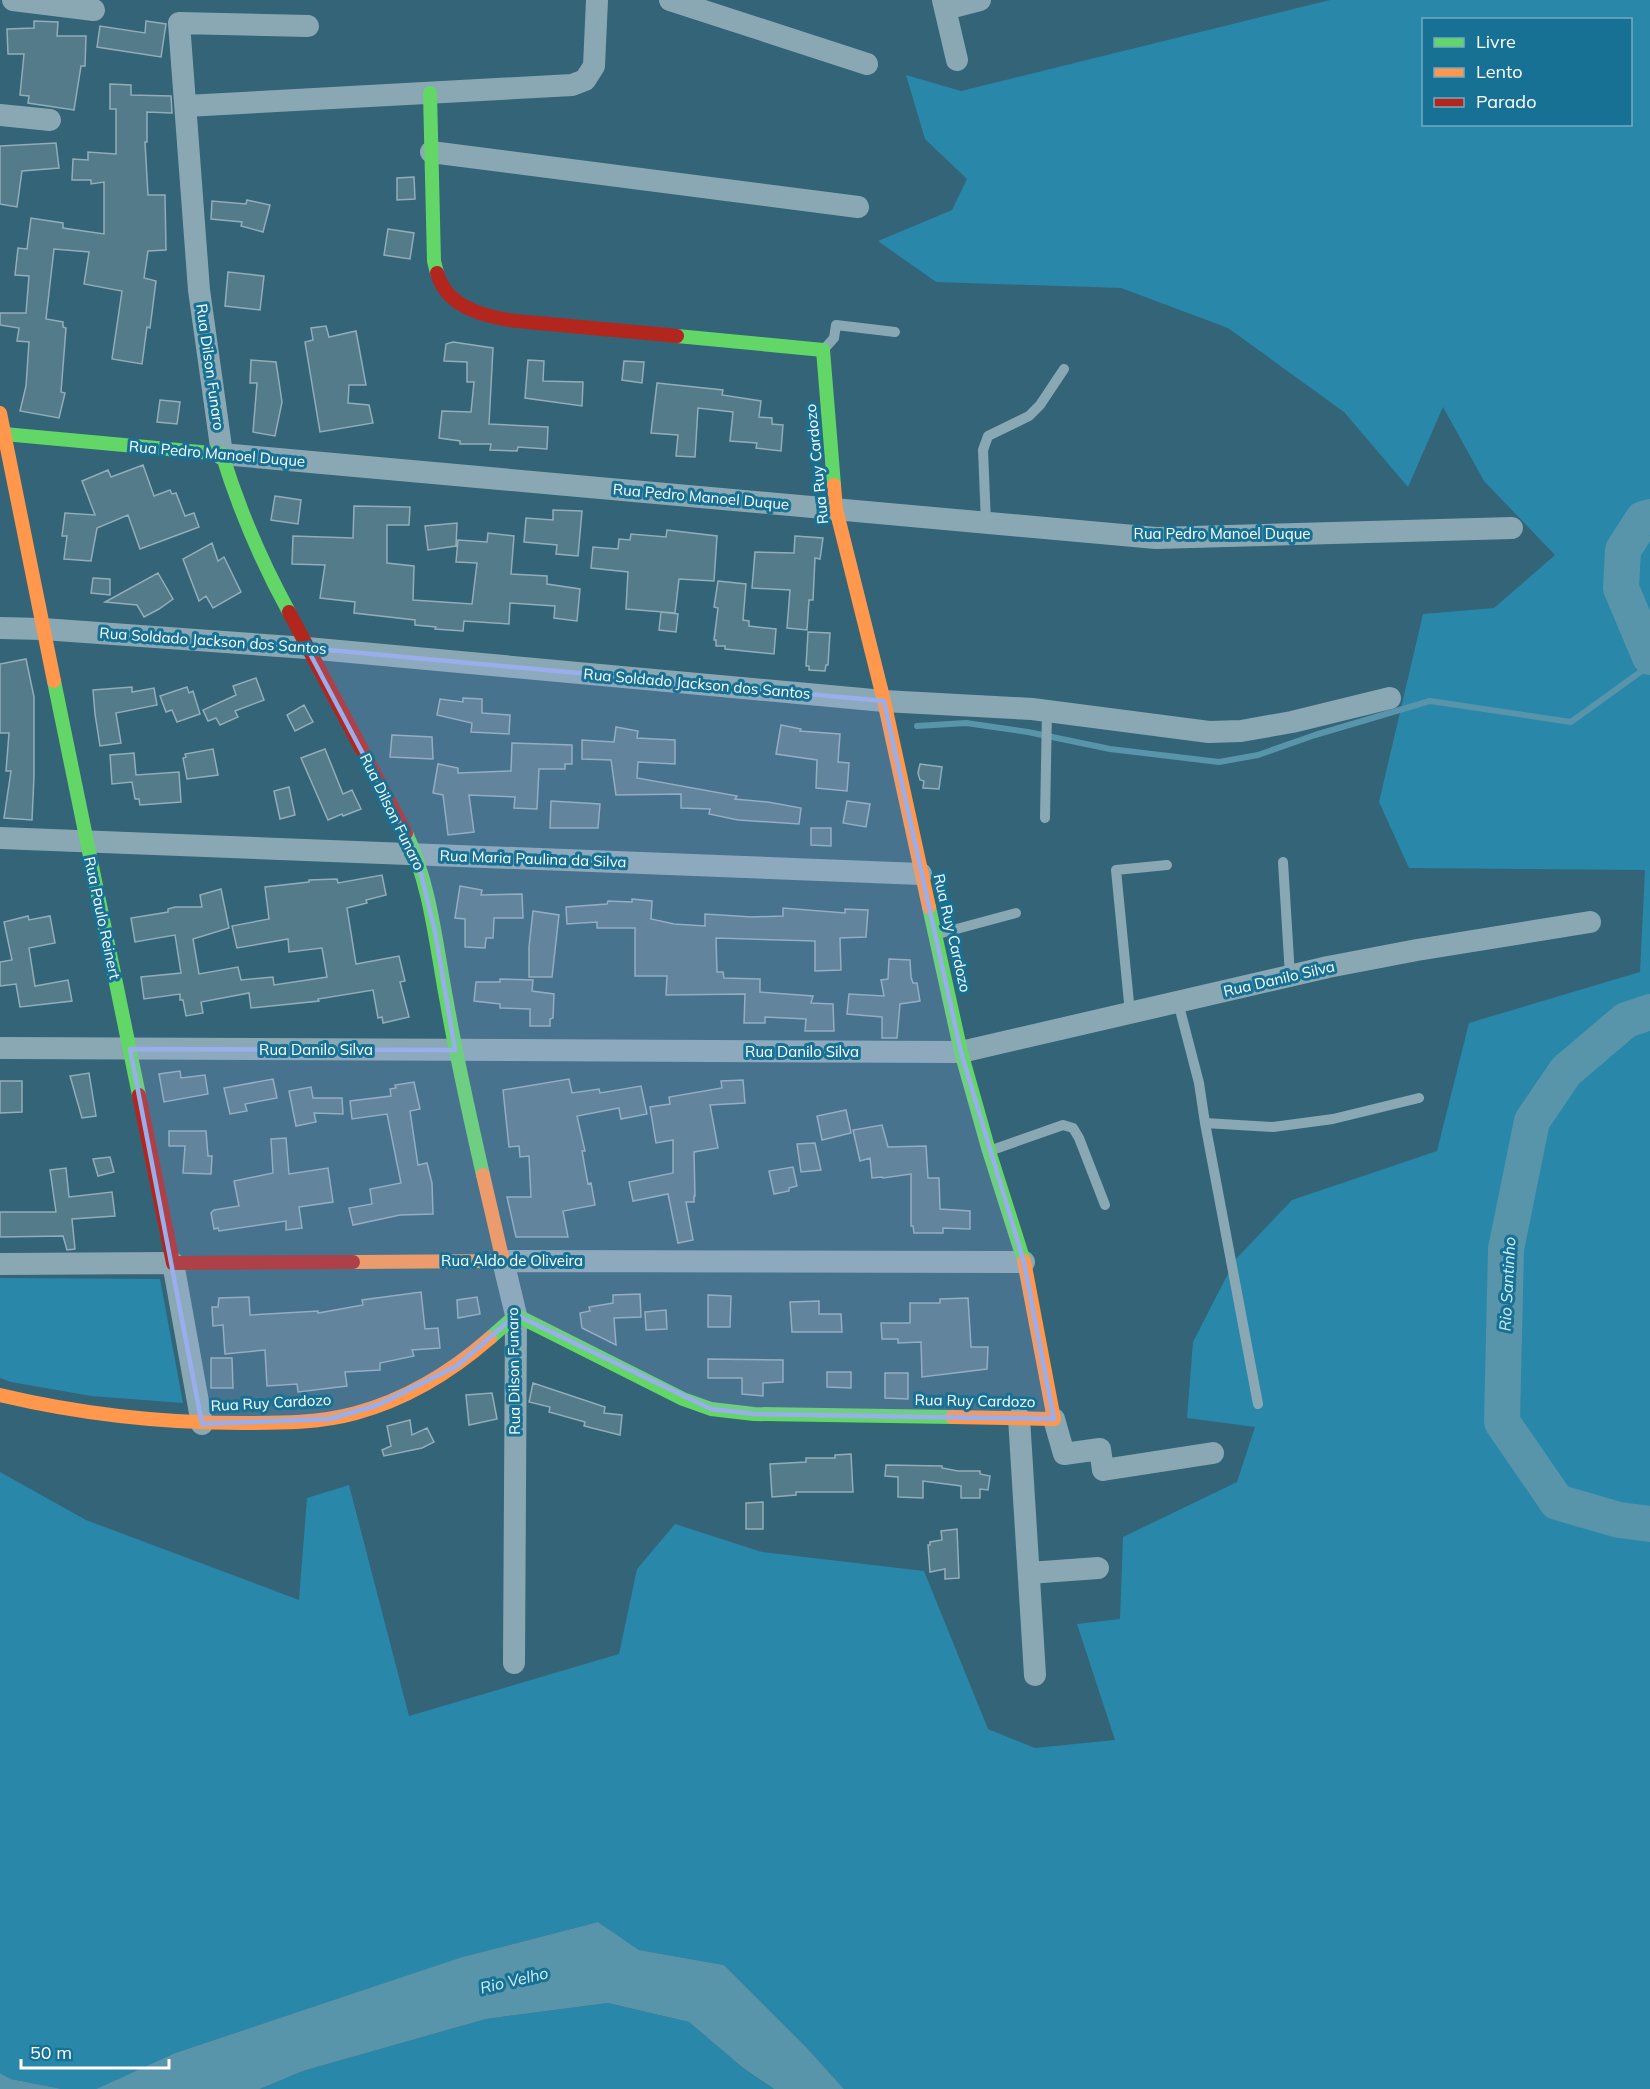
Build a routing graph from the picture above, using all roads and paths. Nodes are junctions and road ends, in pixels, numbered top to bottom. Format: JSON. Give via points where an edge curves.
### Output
{"nodes":[{"id":1,"x":13,"y":0,"type":"edge"},
{"id":2,"x":597,"y":0,"type":"edge"},
{"id":3,"x":670,"y":0,"type":"edge"},
{"id":4,"x":980,"y":0,"type":"edge"},
{"id":5,"x":944,"y":4,"type":"edge"},
{"id":6,"x":94,"y":10,"type":"dead end"},
{"id":7,"x":308,"y":26,"type":"dead end"},
{"id":8,"x":957,"y":60,"type":"dead end"},
{"id":9,"x":867,"y":64,"type":"dead end"},
{"id":10,"x":430,"y":93,"type":"junction"},
{"id":11,"x":186,"y":106,"type":"junction"},
{"id":12,"x":0,"y":115,"type":"edge"},
{"id":13,"x":50,"y":120,"type":"dead end"},
{"id":14,"x":431,"y":152,"type":"junction"},
{"id":15,"x":858,"y":207,"type":"dead end"},
{"id":16,"x":896,"y":332,"type":"dead end"},
{"id":17,"x":823,"y":350,"type":"junction"},
{"id":18,"x":1064,"y":369,"type":"dead end"},
{"id":19,"x":1,"y":427,"type":"edge"},
{"id":20,"x":222,"y":454,"type":"junction"},
{"id":21,"x":836,"y":509,"type":"junction"},
{"id":22,"x":986,"y":523,"type":"junction"},
{"id":23,"x":1512,"y":528,"type":"dead end"},
{"id":24,"x":0,"y":628,"type":"edge"},
{"id":25,"x":43,"y":629,"type":"junction"},
{"id":26,"x":307,"y":648,"type":"junction"},
{"id":27,"x":1390,"y":698,"type":"dead end"},
{"id":28,"x":884,"y":701,"type":"junction"},
{"id":29,"x":1047,"y":716,"type":"junction"},
{"id":30,"x":1045,"y":818,"type":"dead end"},
{"id":31,"x":0,"y":838,"type":"edge"},
{"id":32,"x":86,"y":841,"type":"junction"},
{"id":33,"x":416,"y":854,"type":"junction"},
{"id":34,"x":1283,"y":862,"type":"dead end"},
{"id":35,"x":1167,"y":865,"type":"dead end"},
{"id":36,"x":921,"y":874,"type":"junction"},
{"id":37,"x":1016,"y":913,"type":"dead end"},
{"id":38,"x":1590,"y":922,"type":"dead end"},
{"id":39,"x":935,"y":934,"type":"junction"},
{"id":40,"x":1290,"y":976,"type":"junction"},
{"id":41,"x":1178,"y":1002,"type":"junction"},
{"id":42,"x":1130,"y":1014,"type":"junction"},
{"id":43,"x":0,"y":1048,"type":"edge"},
{"id":44,"x":130,"y":1049,"type":"junction"},
{"id":45,"x":455,"y":1050,"type":"junction"},
{"id":46,"x":961,"y":1052,"type":"junction"},
{"id":47,"x":1419,"y":1098,"type":"dead end"},
{"id":48,"x":1205,"y":1123,"type":"junction"},
{"id":49,"x":989,"y":1151,"type":"junction"},
{"id":50,"x":1105,"y":1205,"type":"dead end"},
{"id":51,"x":503,"y":1261,"type":"junction"},
{"id":52,"x":1024,"y":1262,"type":"junction"},
{"id":53,"x":173,"y":1263,"type":"junction"},
{"id":54,"x":0,"y":1264,"type":"edge"},
{"id":55,"x":516,"y":1315,"type":"junction"},
{"id":56,"x":0,"y":1395,"type":"edge"},
{"id":57,"x":1258,"y":1404,"type":"dead end"},
{"id":58,"x":1019,"y":1418,"type":"junction"},
{"id":59,"x":1054,"y":1419,"type":"junction"},
{"id":60,"x":202,"y":1424,"type":"junction"},
{"id":61,"x":1213,"y":1453,"type":"dead end"},
{"id":62,"x":1098,"y":1568,"type":"dead end"},
{"id":63,"x":1029,"y":1573,"type":"junction"},
{"id":64,"x":514,"y":1662,"type":"dead end"},
{"id":65,"x":1035,"y":1675,"type":"dead end"}],
"edges":[{"from":1,"to":6,"type":"street"},
{"from":2,"to":10,"type":"street","via":[[594,66],[585,80],[572,86]]},
{"from":3,"to":9,"type":"street"},
{"from":4,"to":5,"type":"street"},
{"from":5,"to":8,"type":"street"},
{"from":7,"to":11,"type":"street","name":"Rua Dilson Funaro","via":[[179,23]]},
{"from":10,"to":11,"type":"street"},
{"from":10,"to":14,"type":"street"},
{"from":11,"to":20,"type":"street","name":"Rua Dilson Funaro","via":[[200,290]]},
{"from":12,"to":13,"type":"street"},
{"from":14,"to":15,"type":"street"},
{"from":14,"to":17,"type":"street","via":[[434,261],[440,283],[462,304],[506,319]]},
{"from":16,"to":17,"type":"lane","via":[[836,325],[834,338]]},
{"from":17,"to":21,"type":"street","name":"Rua Ruy Cardozo"},
{"from":18,"to":22,"type":"lane","via":[[1029,416],[988,436],[983,450]]},
{"from":19,"to":20,"type":"street","name":"Rua Pedro Manoel Duque"},
{"from":19,"to":25,"type":"street","name":"Rua Paulo Reinert"},
{"from":20,"to":21,"type":"street","name":"Rua Pedro Manoel Duque"},
{"from":20,"to":26,"type":"street","name":"Rua Dilson Funaro","via":[[250,537]]},
{"from":21,"to":22,"type":"street","name":"Rua Pedro Manoel Duque"},
{"from":21,"to":28,"type":"street","name":"Rua Ruy Cardozo"},
{"from":22,"to":23,"type":"street","name":"Rua Pedro Manoel Duque","via":[[1156,538]]},
{"from":24,"to":25,"type":"street","name":"Rua Soldado Jackson dos Santos"},
{"from":25,"to":26,"type":"street","name":"Rua Soldado Jackson dos Santos"},
{"from":25,"to":32,"type":"street","name":"Rua Paulo Reinert"},
{"from":26,"to":28,"type":"street","name":"Rua Soldado Jackson dos Santos"},
{"from":26,"to":33,"type":"street","name":"Rua Dilson Funaro"},
{"from":27,"to":29,"type":"street","name":"Rua Soldado Jackson dos Santos","via":[[1241,731],[1209,732]]},
{"from":28,"to":29,"type":"street","name":"Rua Soldado Jackson dos Santos"},
{"from":28,"to":36,"type":"street","name":"Rua Ruy Cardozo"},
{"from":29,"to":30,"type":"lane"},
{"from":31,"to":32,"type":"street","name":"Rua Maria Paulina da Silva"},
{"from":32,"to":33,"type":"street","name":"Rua Maria Paulina da Silva"},
{"from":32,"to":44,"type":"street","name":"Rua Paulo Reinert"},
{"from":33,"to":36,"type":"street","name":"Rua Maria Paulina da Silva"},
{"from":33,"to":45,"type":"street","name":"Rua Dilson Funaro","via":[[435,932]]},
{"from":34,"to":40,"type":"lane"},
{"from":35,"to":42,"type":"lane","via":[[1116,870]]},
{"from":36,"to":39,"type":"street","name":"Rua Ruy Cardozo"},
{"from":37,"to":39,"type":"lane"},
{"from":38,"to":40,"type":"street","name":"Rua Danilo Silva","via":[[1417,950]]},
{"from":39,"to":46,"type":"street","name":"Rua Ruy Cardozo"},
{"from":40,"to":41,"type":"street","name":"Rua Danilo Silva"},
{"from":41,"to":42,"type":"street","name":"Rua Danilo Silva"},
{"from":41,"to":48,"type":"lane"},
{"from":42,"to":46,"type":"street","name":"Rua Danilo Silva"},
{"from":43,"to":44,"type":"street","name":"Rua Danilo Silva"},
{"from":44,"to":45,"type":"street","name":"Rua Danilo Silva"},
{"from":44,"to":53,"type":"street","name":"Rua Paulo Reinert"},
{"from":45,"to":46,"type":"street","name":"Rua Danilo Silva"},
{"from":45,"to":51,"type":"street","name":"Rua Dilson Funaro"},
{"from":46,"to":49,"type":"street","name":"Rua Ruy Cardozo"},
{"from":47,"to":48,"type":"lane","via":[[1332,1119],[1273,1126]]},
{"from":48,"to":57,"type":"lane"},
{"from":49,"to":50,"type":"lane","via":[[1063,1125],[1073,1128]]},
{"from":49,"to":52,"type":"street","name":"Rua Ruy Cardozo"},
{"from":51,"to":52,"type":"street","name":"Rua Aldo de Oliveira"},
{"from":51,"to":53,"type":"street","name":"Rua Aldo de Oliveira"},
{"from":51,"to":55,"type":"street","name":"Rua Dilson Funaro"},
{"from":52,"to":59,"type":"street","name":"Rua Ruy Cardozo"},
{"from":53,"to":54,"type":"street","name":"Rua Aldo de Oliveira"},
{"from":53,"to":60,"type":"street","name":"Rua Paulo Reinert"},
{"from":55,"to":58,"type":"street","name":"Rua Ruy Cardozo","via":[[683,1399],[711,1409],[754,1414]]},
{"from":55,"to":60,"type":"street","name":"Rua Ruy Cardozo","via":[[457,1366],[378,1405],[330,1419]]},
{"from":55,"to":64,"type":"street","name":"Rua Dilson Funaro"},
{"from":56,"to":60,"type":"street","name":"Rua Ruy Cardozo","via":[[66,1410]]},
{"from":58,"to":59,"type":"street","name":"Rua Ruy Cardozo"},
{"from":58,"to":63,"type":"street"},
{"from":59,"to":61,"type":"street","via":[[1064,1454],[1100,1449],[1103,1470]]},
{"from":62,"to":63,"type":"street"},
{"from":63,"to":65,"type":"street"}]}
